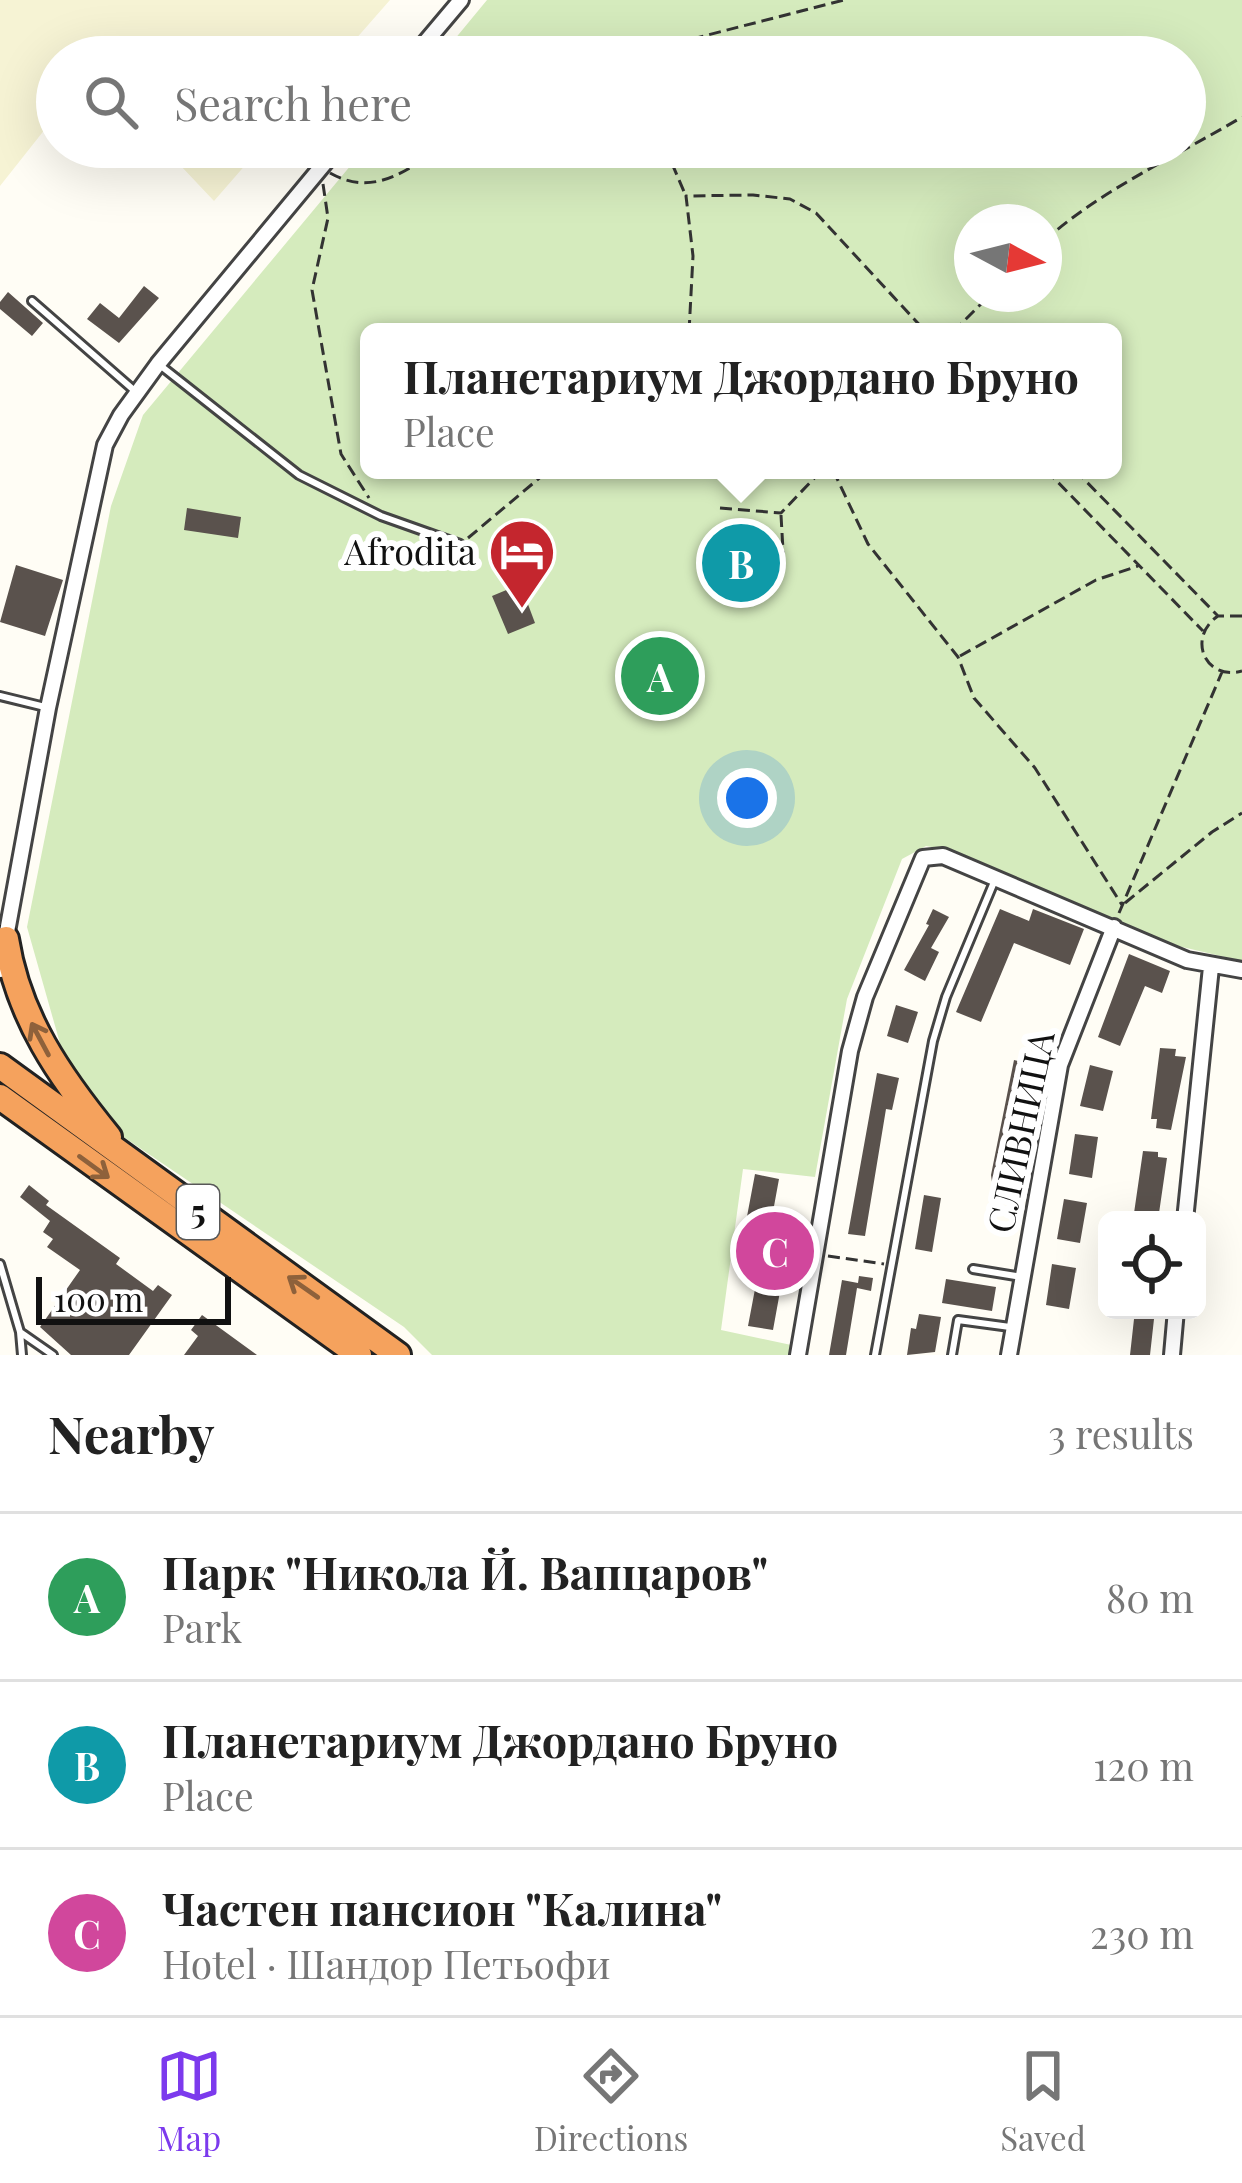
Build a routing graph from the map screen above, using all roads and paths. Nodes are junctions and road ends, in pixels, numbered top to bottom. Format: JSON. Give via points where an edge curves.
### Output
{"nodes":[{"id":1,"x":460,"y":0,"type":"edge"},
{"id":2,"x":844,"y":0,"type":"edge"},
{"id":3,"x":430,"y":36,"type":"edge"},
{"id":4,"x":704,"y":36,"type":"edge"},
{"id":5,"x":1242,"y":117,"type":"edge"},
{"id":6,"x":1206,"y":137,"type":"edge"},
{"id":7,"x":320,"y":168,"type":"junction"},
{"id":8,"x":410,"y":168,"type":"edge"},
{"id":9,"x":674,"y":168,"type":"edge"},
{"id":10,"x":1151,"y":168,"type":"edge"},
{"id":11,"x":686,"y":196,"type":"junction"},
{"id":12,"x":1062,"y":225,"type":"edge"},
{"id":13,"x":32,"y":301,"type":"dead end"},
{"id":14,"x":689,"y":323,"type":"edge"},
{"id":15,"x":918,"y":323,"type":"edge"},
{"id":16,"x":158,"y":364,"type":"junction"},
{"id":17,"x":136,"y":392,"type":"junction"},
{"id":18,"x":538,"y":479,"type":"edge"},
{"id":19,"x":813,"y":479,"type":"edge"},
{"id":20,"x":836,"y":479,"type":"edge"},
{"id":21,"x":1055,"y":479,"type":"edge"},
{"id":22,"x":1084,"y":479,"type":"edge"},
{"id":23,"x":720,"y":508,"type":"dead end"},
{"id":24,"x":781,"y":513,"type":"junction"},
{"id":25,"x":381,"y":516,"type":"junction"},
{"id":26,"x":460,"y":544,"type":"joint"},
{"id":27,"x":1140,"y":566,"type":"junction"},
{"id":28,"x":784,"y":568,"type":"dead end"},
{"id":29,"x":1218,"y":616,"type":"junction"},
{"id":30,"x":1242,"y":616,"type":"edge"},
{"id":31,"x":1203,"y":631,"type":"junction"},
{"id":32,"x":958,"y":657,"type":"junction"},
{"id":33,"x":1242,"y":671,"type":"edge"},
{"id":34,"x":1222,"y":672,"type":"junction"},
{"id":35,"x":0,"y":696,"type":"edge"},
{"id":36,"x":48,"y":707,"type":"junction"},
{"id":37,"x":1242,"y":813,"type":"edge"},
{"id":38,"x":996,"y":878,"type":"junction"},
{"id":39,"x":1122,"y":905,"type":"junction"},
{"id":40,"x":1114,"y":927,"type":"junction"},
{"id":41,"x":6,"y":939,"type":"junction"},
{"id":42,"x":1210,"y":967,"type":"junction"},
{"id":43,"x":0,"y":970,"type":"edge"},
{"id":44,"x":1242,"y":970,"type":"edge"},
{"id":45,"x":0,"y":1066,"type":"edge"},
{"id":46,"x":0,"y":1097,"type":"edge"},
{"id":47,"x":134,"y":1167,"type":"junction"},
{"id":48,"x":1186,"y":1211,"type":"edge"},
{"id":49,"x":815,"y":1254,"type":"junction"},
{"id":50,"x":0,"y":1264,"type":"edge"},
{"id":51,"x":889,"y":1264,"type":"junction"},
{"id":52,"x":973,"y":1269,"type":"dead end"},
{"id":53,"x":1022,"y":1276,"type":"junction"},
{"id":54,"x":1175,"y":1319,"type":"edge"},
{"id":55,"x":1013,"y":1327,"type":"junction"},
{"id":56,"x":20,"y":1332,"type":"junction"},
{"id":57,"x":22,"y":1355,"type":"edge"},
{"id":58,"x":52,"y":1355,"type":"edge"},
{"id":59,"x":359,"y":1355,"type":"edge"},
{"id":60,"x":398,"y":1355,"type":"edge"},
{"id":61,"x":798,"y":1355,"type":"edge"},
{"id":62,"x":874,"y":1355,"type":"edge"},
{"id":63,"x":952,"y":1355,"type":"edge"},
{"id":64,"x":1010,"y":1355,"type":"edge"},
{"id":65,"x":1172,"y":1355,"type":"edge"}],
"edges":[{"from":1,"to":3,"type":"street"},
{"from":2,"to":4,"type":"path"},
{"from":5,"to":6,"type":"path"},
{"from":7,"to":8,"type":"path","via":[[351,185]]},
{"from":7,"to":16,"type":"street"},
{"from":7,"to":25,"type":"path","via":[[328,218],[312,290],[341,454]]},
{"from":9,"to":11,"type":"path"},
{"from":10,"to":12,"type":"path"},
{"from":11,"to":14,"type":"path"},
{"from":11,"to":15,"type":"path","via":[[753,194],[803,206]]},
{"from":13,"to":17,"type":"lane"},
{"from":16,"to":17,"type":"street"},
{"from":16,"to":25,"type":"lane","via":[[299,475]]},
{"from":17,"to":36,"type":"street","via":[[105,445]]},
{"from":18,"to":26,"type":"path"},
{"from":19,"to":24,"type":"path"},
{"from":20,"to":32,"type":"path","via":[[868,544]]},
{"from":21,"to":27,"type":"path"},
{"from":22,"to":29,"type":"path"},
{"from":23,"to":24,"type":"path"},
{"from":24,"to":28,"type":"path"},
{"from":25,"to":26,"type":"lane"},
{"from":27,"to":31,"type":"path"},
{"from":27,"to":32,"type":"path","via":[[1096,580]]},
{"from":29,"to":30,"type":"path"},
{"from":29,"to":31,"type":"path"},
{"from":31,"to":34,"type":"path","via":[[1203,656]]},
{"from":32,"to":39,"type":"path","via":[[974,698],[1035,768]]},
{"from":33,"to":34,"type":"path"},
{"from":34,"to":39,"type":"path"},
{"from":35,"to":36,"type":"lane"},
{"from":36,"to":41,"type":"street"},
{"from":37,"to":39,"type":"path"},
{"from":38,"to":40,"type":"street"},
{"from":38,"to":49,"type":"street","via":[[933,854],[919,866],[850,1051]]},
{"from":38,"to":51,"type":"lane","via":[[933,1041]]},
{"from":40,"to":42,"type":"street"},
{"from":40,"to":53,"type":"street","name":"СЛИВНИЦА","via":[[1060,1065]]},
{"from":41,"to":43,"type":"street"},
{"from":47,"to":41,"type":"highway","one_way":true,"via":[[48,1054],[13,979]]},
{"from":42,"to":44,"type":"street"},
{"from":42,"to":48,"type":"street"},
{"from":45,"to":47,"type":"highway","number":"5"},
{"from":46,"to":59,"type":"highway","number":"5","one_way":true},
{"from":60,"to":47,"type":"highway","number":"5","one_way":true},
{"from":49,"to":51,"type":"path"},
{"from":49,"to":61,"type":"street"},
{"from":50,"to":56,"type":"lane"},
{"from":51,"to":62,"type":"lane"},
{"from":52,"to":53,"type":"lane"},
{"from":53,"to":55,"type":"street","name":"СЛИВНИЦА"},
{"from":54,"to":65,"type":"street"},
{"from":55,"to":63,"type":"lane","via":[[958,1320]]},
{"from":55,"to":64,"type":"street","name":"СЛИВНИЦА"},
{"from":56,"to":57,"type":"lane"},
{"from":56,"to":58,"type":"lane"}]}
